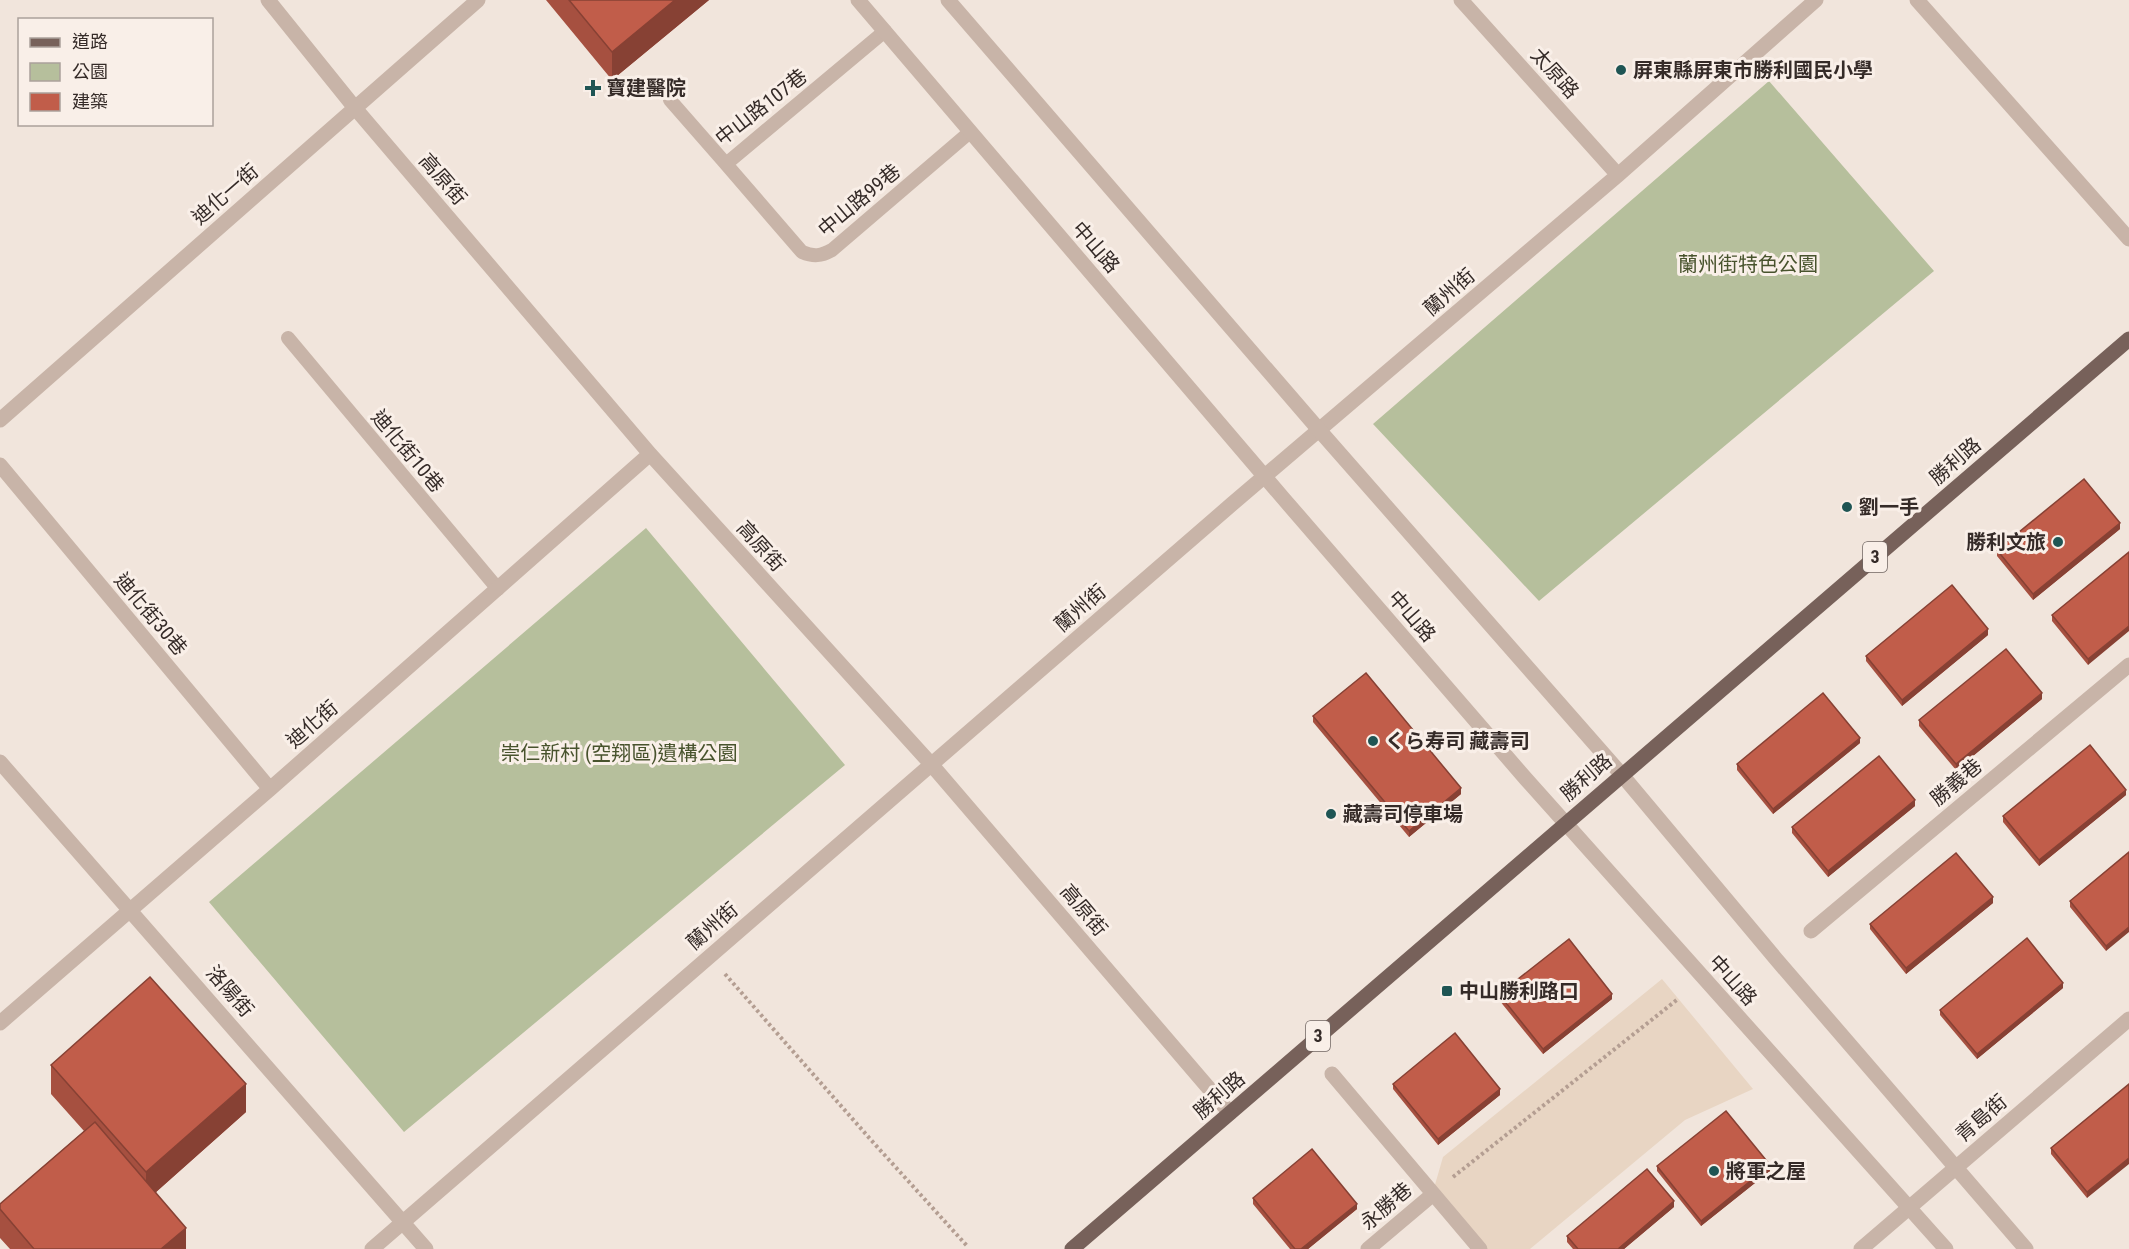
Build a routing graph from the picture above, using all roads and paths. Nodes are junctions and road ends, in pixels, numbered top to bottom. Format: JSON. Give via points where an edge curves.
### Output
{"nodes":[{"id":1,"x":268,"y":0,"type":"edge"},
{"id":2,"x":478,"y":0,"type":"edge"},
{"id":3,"x":858,"y":0,"type":"edge"},
{"id":4,"x":948,"y":0,"type":"edge"},
{"id":5,"x":1461,"y":0,"type":"edge"},
{"id":6,"x":1816,"y":0,"type":"edge"},
{"id":7,"x":1917,"y":0,"type":"edge"},
{"id":8,"x":885,"y":32,"type":"junction"},
{"id":9,"x":670,"y":100,"type":"dead end"},
{"id":10,"x":355,"y":108,"type":"junction"},
{"id":11,"x":970,"y":132,"type":"junction"},
{"id":12,"x":726,"y":164,"type":"junction"},
{"id":13,"x":1618,"y":175,"type":"junction"},
{"id":14,"x":2129,"y":239,"type":"edge"},
{"id":15,"x":288,"y":338,"type":"dead end"},
{"id":16,"x":2129,"y":339,"type":"edge"},
{"id":17,"x":0,"y":420,"type":"edge"},
{"id":18,"x":1320,"y":431,"type":"junction"},
{"id":19,"x":650,"y":454,"type":"junction"},
{"id":20,"x":0,"y":465,"type":"edge"},
{"id":21,"x":1265,"y":477,"type":"junction"},
{"id":22,"x":498,"y":589,"type":"junction"},
{"id":23,"x":2129,"y":665,"type":"edge"},
{"id":24,"x":0,"y":762,"type":"edge"},
{"id":25,"x":931,"y":764,"type":"junction"},
{"id":26,"x":1622,"y":775,"type":"junction"},
{"id":27,"x":270,"y":789,"type":"junction"},
{"id":28,"x":1565,"y":824,"type":"junction"},
{"id":29,"x":131,"y":910,"type":"junction"},
{"id":30,"x":1811,"y":931,"type":"dead end"},
{"id":31,"x":725,"y":973,"type":"dead end"},
{"id":32,"x":1678,"y":999,"type":"dead end"},
{"id":33,"x":2129,"y":1019,"type":"edge"},
{"id":34,"x":0,"y":1023,"type":"edge"},
{"id":35,"x":1332,"y":1074,"type":"dead end"},
{"id":36,"x":1230,"y":1113,"type":"junction"},
{"id":37,"x":1956,"y":1168,"type":"junction"},
{"id":38,"x":1432,"y":1194,"type":"junction"},
{"id":39,"x":1910,"y":1208,"type":"junction"},
{"id":40,"x":403,"y":1222,"type":"junction"},
{"id":41,"x":968,"y":1246,"type":"dead end"},
{"id":42,"x":372,"y":1249,"type":"edge"},
{"id":43,"x":426,"y":1249,"type":"edge"},
{"id":44,"x":1072,"y":1249,"type":"edge"},
{"id":45,"x":1368,"y":1249,"type":"edge"},
{"id":46,"x":1480,"y":1249,"type":"edge"},
{"id":47,"x":1861,"y":1249,"type":"edge"},
{"id":48,"x":1946,"y":1249,"type":"edge"},
{"id":49,"x":2026,"y":1249,"type":"edge"}],
"edges":[{"from":1,"to":10,"type":"street","name":"高原街"},
{"from":2,"to":10,"type":"street","name":"迪化一街"},
{"from":3,"to":8,"type":"street","name":"中山路"},
{"from":4,"to":18,"type":"street"},
{"from":5,"to":13,"type":"street","name":"太原路"},
{"from":6,"to":13,"type":"street","name":"蘭州街"},
{"from":7,"to":14,"type":"street"},
{"from":8,"to":11,"type":"street","name":"中山路"},
{"from":8,"to":12,"type":"lane","name":"中山路107巷"},
{"from":9,"to":12,"type":"lane","name":"中山路107巷"},
{"from":10,"to":17,"type":"street","name":"迪化一街"},
{"from":10,"to":19,"type":"street","name":"高原街"},
{"from":11,"to":12,"type":"lane","name":"中山路99巷","via":[[824,255],[802,252]]},
{"from":11,"to":21,"type":"street","name":"中山路"},
{"from":13,"to":18,"type":"street","name":"蘭州街"},
{"from":15,"to":22,"type":"lane","name":"迪化街10巷"},
{"from":16,"to":26,"type":"main road","name":"勝利路","number":"3"},
{"from":18,"to":21,"type":"street","name":"蘭州街"},
{"from":18,"to":26,"type":"street"},
{"from":19,"to":22,"type":"street","name":"迪化街"},
{"from":19,"to":25,"type":"street","name":"高原街"},
{"from":20,"to":27,"type":"street","name":"迪化街30巷"},
{"from":21,"to":25,"type":"street","name":"蘭州街"},
{"from":21,"to":28,"type":"street","name":"中山路"},
{"from":22,"to":27,"type":"street","name":"迪化街"},
{"from":23,"to":30,"type":"street","name":"勝義巷"},
{"from":24,"to":29,"type":"street","name":"洛陽街"},
{"from":25,"to":36,"type":"street","name":"高原街"},
{"from":25,"to":40,"type":"street","name":"蘭州街"},
{"from":26,"to":28,"type":"main road","name":"勝利路","number":"3"},
{"from":26,"to":37,"type":"street"},
{"from":27,"to":29,"type":"street","name":"迪化街"},
{"from":28,"to":36,"type":"main road","name":"勝利路","number":"3"},
{"from":28,"to":39,"type":"street","name":"中山路"},
{"from":29,"to":34,"type":"street","name":"迪化街"},
{"from":29,"to":40,"type":"street","name":"洛陽街"},
{"from":31,"to":41,"type":"path"},
{"from":32,"to":38,"type":"path"},
{"from":33,"to":37,"type":"street","name":"青島街"},
{"from":35,"to":38,"type":"street"},
{"from":36,"to":44,"type":"main road","name":"勝利路","number":"3"},
{"from":37,"to":39,"type":"street","name":"青島街"},
{"from":37,"to":49,"type":"street"},
{"from":38,"to":45,"type":"street","name":"永勝巷"},
{"from":38,"to":46,"type":"street"},
{"from":39,"to":47,"type":"street","name":"青島街"},
{"from":39,"to":48,"type":"street","name":"中山路"},
{"from":40,"to":42,"type":"street","name":"蘭州街"},
{"from":40,"to":43,"type":"street","name":"洛陽街"}]}
